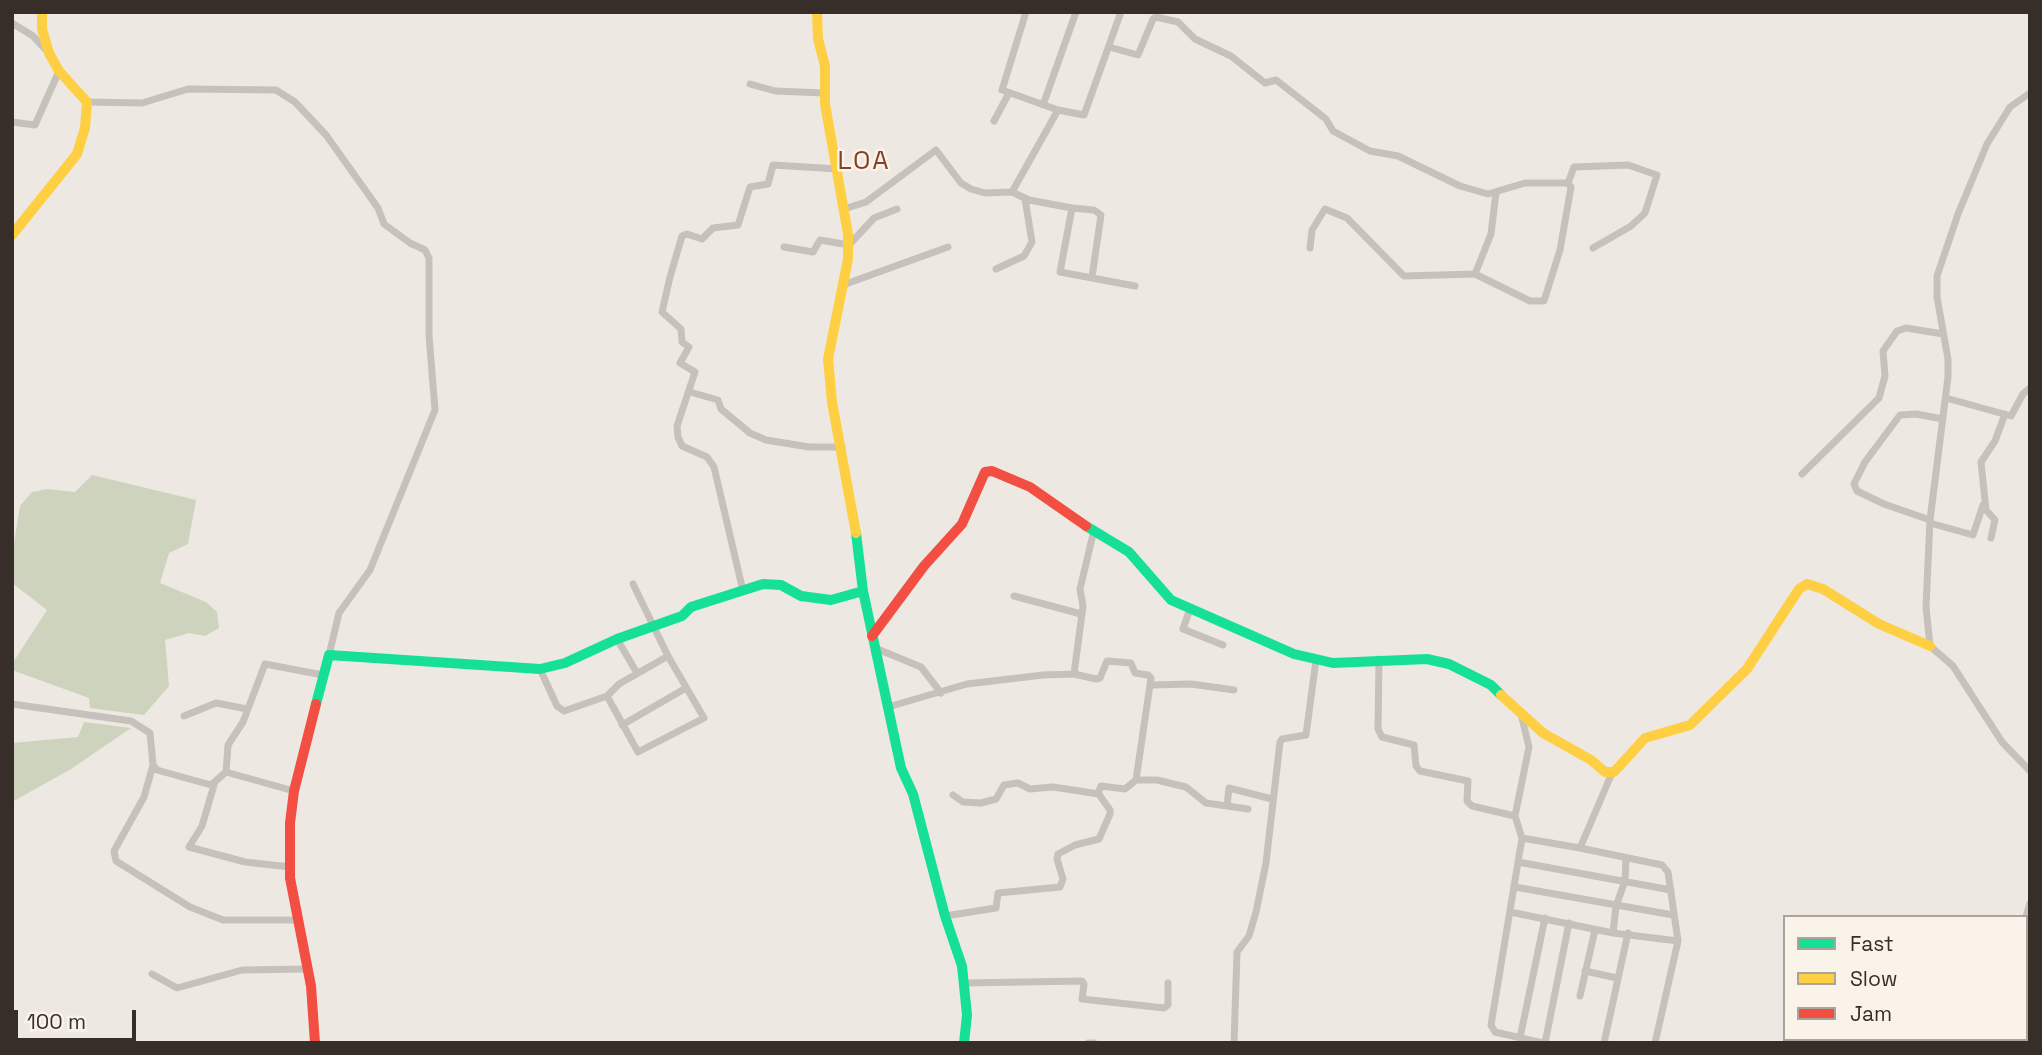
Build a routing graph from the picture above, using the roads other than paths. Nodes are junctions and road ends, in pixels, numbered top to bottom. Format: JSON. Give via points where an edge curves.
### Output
{"nodes":[{"id":1,"x":42,"y":12,"type":"edge"},
{"id":2,"x":817,"y":12,"type":"edge"},
{"id":3,"x":1026,"y":12,"type":"edge"},
{"id":4,"x":1076,"y":12,"type":"edge"},
{"id":5,"x":1121,"y":12,"type":"edge"},
{"id":6,"x":12,"y":23,"type":"edge"},
{"id":7,"x":1110,"y":47,"type":"junction"},
{"id":8,"x":49,"y":53,"type":"junction"},
{"id":9,"x":59,"y":71,"type":"junction"},
{"id":10,"x":750,"y":84,"type":"dead end"},
{"id":11,"x":824,"y":93,"type":"junction"},
{"id":12,"x":1009,"y":93,"type":"junction"},
{"id":13,"x":2030,"y":93,"type":"edge"},
{"id":14,"x":87,"y":102,"type":"junction"},
{"id":15,"x":1043,"y":105,"type":"junction"},
{"id":16,"x":1058,"y":110,"type":"junction"},
{"id":17,"x":994,"y":121,"type":"dead end"},
{"id":18,"x":12,"y":122,"type":"edge"},
{"id":19,"x":839,"y":169,"type":"junction"},
{"id":20,"x":1568,"y":183,"type":"junction"},
{"id":21,"x":1012,"y":192,"type":"junction"},
{"id":22,"x":1496,"y":192,"type":"junction"},
{"id":23,"x":1025,"y":199,"type":"junction"},
{"id":24,"x":1072,"y":208,"type":"junction"},
{"id":25,"x":844,"y":209,"type":"junction"},
{"id":26,"x":897,"y":209,"type":"dead end"},
{"id":27,"x":12,"y":235,"type":"edge"},
{"id":28,"x":849,"y":245,"type":"junction"},
{"id":29,"x":784,"y":247,"type":"dead end"},
{"id":30,"x":948,"y":247,"type":"dead end"},
{"id":31,"x":1310,"y":248,"type":"dead end"},
{"id":32,"x":1593,"y":248,"type":"dead end"},
{"id":33,"x":996,"y":269,"type":"dead end"},
{"id":34,"x":1475,"y":274,"type":"junction"},
{"id":35,"x":1092,"y":277,"type":"junction"},
{"id":36,"x":843,"y":285,"type":"junction"},
{"id":37,"x":1135,"y":286,"type":"dead end"},
{"id":38,"x":1943,"y":334,"type":"junction"},
{"id":39,"x":2030,"y":388,"type":"edge"},
{"id":40,"x":690,"y":392,"type":"junction"},
{"id":41,"x":1945,"y":398,"type":"junction"},
{"id":42,"x":2005,"y":414,"type":"junction"},
{"id":43,"x":1943,"y":419,"type":"junction"},
{"id":44,"x":842,"y":447,"type":"junction"},
{"id":45,"x":1802,"y":474,"type":"dead end"},
{"id":46,"x":1984,"y":498,"type":"junction"},
{"id":47,"x":1930,"y":521,"type":"junction"},
{"id":48,"x":1095,"y":529,"type":"junction"},
{"id":49,"x":1991,"y":538,"type":"dead end"},
{"id":50,"x":633,"y":583,"type":"dead end"},
{"id":51,"x":743,"y":591,"type":"junction"},
{"id":52,"x":863,"y":591,"type":"junction"},
{"id":53,"x":1014,"y":596,"type":"dead end"},
{"id":54,"x":1190,"y":609,"type":"junction"},
{"id":55,"x":1081,"y":614,"type":"junction"},
{"id":56,"x":654,"y":624,"type":"junction"},
{"id":57,"x":617,"y":639,"type":"junction"},
{"id":58,"x":873,"y":642,"type":"junction"},
{"id":59,"x":1223,"y":645,"type":"dead end"},
{"id":60,"x":1930,"y":646,"type":"junction"},
{"id":61,"x":329,"y":655,"type":"junction"},
{"id":62,"x":668,"y":656,"type":"junction"},
{"id":63,"x":1379,"y":659,"type":"junction"},
{"id":64,"x":1316,"y":660,"type":"junction"},
{"id":65,"x":540,"y":669,"type":"junction"},
{"id":66,"x":637,"y":673,"type":"junction"},
{"id":67,"x":1074,"y":674,"type":"junction"},
{"id":68,"x":323,"y":675,"type":"junction"},
{"id":69,"x":1151,"y":685,"type":"junction"},
{"id":70,"x":686,"y":688,"type":"junction"},
{"id":71,"x":1234,"y":690,"type":"dead end"},
{"id":72,"x":941,"y":693,"type":"junction"},
{"id":73,"x":607,"y":696,"type":"junction"},
{"id":74,"x":12,"y":704,"type":"edge"},
{"id":75,"x":888,"y":707,"type":"junction"},
{"id":76,"x":247,"y":709,"type":"junction"},
{"id":77,"x":1520,"y":712,"type":"junction"},
{"id":78,"x":184,"y":716,"type":"dead end"},
{"id":79,"x":622,"y":725,"type":"junction"},
{"id":80,"x":153,"y":765,"type":"junction"},
{"id":81,"x":2030,"y":771,"type":"edge"},
{"id":82,"x":226,"y":772,"type":"junction"},
{"id":83,"x":1612,"y":772,"type":"junction"},
{"id":84,"x":1136,"y":780,"type":"junction"},
{"id":85,"x":214,"y":785,"type":"junction"},
{"id":86,"x":294,"y":791,"type":"junction"},
{"id":87,"x":1099,"y":794,"type":"junction"},
{"id":88,"x":953,"y":795,"type":"dead end"},
{"id":89,"x":1272,"y":799,"type":"junction"},
{"id":90,"x":1227,"y":806,"type":"junction"},
{"id":91,"x":1248,"y":809,"type":"dead end"},
{"id":92,"x":1515,"y":816,"type":"junction"},
{"id":93,"x":1522,"y":838,"type":"junction"},
{"id":94,"x":1580,"y":848,"type":"junction"},
{"id":95,"x":1626,"y":858,"type":"junction"},
{"id":96,"x":1518,"y":862,"type":"junction"},
{"id":97,"x":290,"y":867,"type":"junction"},
{"id":98,"x":1625,"y":881,"type":"junction"},
{"id":99,"x":1515,"y":887,"type":"junction"},
{"id":100,"x":1671,"y":890,"type":"junction"},
{"id":101,"x":1616,"y":906,"type":"junction"},
{"id":102,"x":1510,"y":912,"type":"junction"},
{"id":103,"x":1674,"y":915,"type":"junction"},
{"id":104,"x":945,"y":916,"type":"junction"},
{"id":105,"x":1545,"y":918,"type":"junction"},
{"id":106,"x":297,"y":920,"type":"junction"},
{"id":107,"x":1569,"y":923,"type":"junction"},
{"id":108,"x":1594,"y":930,"type":"junction"},
{"id":109,"x":1613,"y":933,"type":"junction"},
{"id":110,"x":1628,"y":933,"type":"junction"},
{"id":111,"x":1678,"y":941,"type":"junction"},
{"id":112,"x":308,"y":970,"type":"junction"},
{"id":113,"x":1585,"y":971,"type":"junction"},
{"id":114,"x":152,"y":974,"type":"dead end"},
{"id":115,"x":1617,"y":978,"type":"junction"},
{"id":116,"x":964,"y":983,"type":"junction"},
{"id":117,"x":1168,"y":983,"type":"dead end"},
{"id":118,"x":1580,"y":996,"type":"dead end"},
{"id":119,"x":1520,"y":1038,"type":"junction"},
{"id":120,"x":314,"y":1043,"type":"edge"},
{"id":121,"x":964,"y":1043,"type":"edge"},
{"id":122,"x":1088,"y":1043,"type":"edge"},
{"id":123,"x":1094,"y":1043,"type":"edge"},
{"id":124,"x":1234,"y":1043,"type":"edge"},
{"id":125,"x":1544,"y":1043,"type":"edge"},
{"id":126,"x":1604,"y":1043,"type":"edge"},
{"id":127,"x":1655,"y":1043,"type":"edge"}],
"edges":[{"from":1,"to":8,"type":"street"},
{"from":2,"to":11,"type":"street"},
{"from":3,"to":12,"type":"street","via":[[1002,90]]},
{"from":4,"to":15,"type":"street"},
{"from":5,"to":7,"type":"street"},
{"from":6,"to":8,"type":"street"},
{"from":7,"to":16,"type":"street","via":[[1084,115]]},
{"from":7,"to":22,"type":"street","via":[[1140,54],[1157,17],[1180,23],[1193,38],[1231,56],[1265,83],[1276,80],[1326,119],[1333,131],[1370,151],[1398,156],[1464,188]]},
{"from":8,"to":9,"type":"street"},
{"from":9,"to":14,"type":"street"},
{"from":9,"to":18,"type":"street","via":[[34,125]]},
{"from":10,"to":11,"type":"street"},
{"from":11,"to":19,"type":"street"},
{"from":12,"to":15,"type":"street"},
{"from":12,"to":17,"type":"street"},
{"from":13,"to":38,"type":"street","via":[[2010,107],[1987,144],[1948,240],[1937,276]]},
{"from":14,"to":27,"type":"street","via":[[77,154]]},
{"from":14,"to":61,"type":"street","via":[[142,103],[188,89],[276,90],[295,102],[326,135],[378,208],[384,224],[425,250],[429,258],[435,410],[370,570],[340,613]]},
{"from":15,"to":16,"type":"street"},
{"from":16,"to":21,"type":"street"},
{"from":19,"to":25,"type":"street"},
{"from":19,"to":40,"type":"street","via":[[776,164],[768,184],[750,187],[738,225],[713,228],[702,239],[685,234],[680,239],[662,312],[680,328],[682,342],[689,347],[680,362],[695,372]]},
{"from":20,"to":22,"type":"street","via":[[1525,183]]},
{"from":20,"to":32,"type":"street","via":[[1576,166],[1628,165],[1658,177],[1645,213]]},
{"from":20,"to":34,"type":"street","via":[[1561,247],[1546,300],[1530,301]]},
{"from":21,"to":23,"type":"street"},
{"from":21,"to":25,"type":"street","via":[[971,189],[936,150],[866,202]]},
{"from":22,"to":34,"type":"street","via":[[1490,239]]},
{"from":23,"to":24,"type":"street"},
{"from":23,"to":33,"type":"street","via":[[1032,242],[1024,256]]},
{"from":24,"to":35,"type":"street","via":[[1101,215]]},
{"from":24,"to":35,"type":"street","via":[[1058,269]]},
{"from":25,"to":28,"type":"street"},
{"from":26,"to":28,"type":"street","via":[[874,218]]},
{"from":28,"to":29,"type":"street","via":[[820,240],[813,252]]},
{"from":28,"to":36,"type":"street"},
{"from":30,"to":36,"type":"street"},
{"from":31,"to":34,"type":"street","via":[[1312,230],[1325,209],[1348,218],[1404,276]]},
{"from":35,"to":37,"type":"street"},
{"from":36,"to":44,"type":"street","via":[[828,359]]},
{"from":38,"to":41,"type":"street","via":[[1948,359]]},
{"from":38,"to":45,"type":"street","via":[[1906,328],[1897,331],[1883,351],[1885,376],[1879,398]]},
{"from":39,"to":42,"type":"street","via":[[2012,415]]},
{"from":40,"to":44,"type":"street","via":[[718,400],[721,409],[765,440]]},
{"from":40,"to":51,"type":"street","via":[[677,426],[678,437],[682,446],[707,457],[715,467]]},
{"from":41,"to":42,"type":"street"},
{"from":41,"to":43,"type":"street"},
{"from":42,"to":46,"type":"street","via":[[1981,461]]},
{"from":43,"to":47,"type":"street"},
{"from":43,"to":47,"type":"street","via":[[1900,415],[1854,484],[1857,491]]},
{"from":44,"to":52,"type":"street"},
{"from":46,"to":47,"type":"street","via":[[1975,534]]},
{"from":46,"to":49,"type":"street","via":[[1986,512],[1995,520]]},
{"from":47,"to":60,"type":"street","via":[[1926,607]]},
{"from":48,"to":54,"type":"street","via":[[1129,552],[1171,600]]},
{"from":48,"to":55,"type":"street","via":[[1080,589]]},
{"from":48,"to":58,"type":"street","via":[[1030,487],[999,472],[985,472],[962,524],[924,566]]},
{"from":50,"to":56,"type":"street"},
{"from":51,"to":52,"type":"street","via":[[774,584],[801,596],[831,600]]},
{"from":51,"to":56,"type":"street"},
{"from":52,"to":58,"type":"street"},
{"from":53,"to":55,"type":"street"},
{"from":54,"to":59,"type":"street","via":[[1183,628]]},
{"from":54,"to":64,"type":"street"},
{"from":55,"to":67,"type":"street"},
{"from":56,"to":57,"type":"street"},
{"from":56,"to":62,"type":"street"},
{"from":57,"to":65,"type":"street"},
{"from":57,"to":66,"type":"street"},
{"from":58,"to":72,"type":"street","via":[[921,667]]},
{"from":58,"to":75,"type":"street"},
{"from":60,"to":81,"type":"street","via":[[1953,666],[2003,742]]},
{"from":60,"to":83,"type":"street","via":[[1807,584],[1799,589],[1747,669],[1690,725],[1645,738]]},
{"from":61,"to":65,"type":"street"},
{"from":61,"to":68,"type":"street"},
{"from":62,"to":66,"type":"street"},
{"from":62,"to":70,"type":"street"},
{"from":63,"to":64,"type":"street"},
{"from":63,"to":77,"type":"street","via":[[1449,664],[1491,685]]},
{"from":63,"to":92,"type":"street","via":[[1378,729],[1382,737],[1414,745],[1420,771],[1468,781],[1467,801],[1472,806]]},
{"from":64,"to":89,"type":"street","via":[[1306,734],[1280,742]]},
{"from":65,"to":73,"type":"street","via":[[557,706],[564,711]]},
{"from":66,"to":73,"type":"street"},
{"from":67,"to":69,"type":"street","via":[[1096,679],[1107,661],[1129,663],[1135,673],[1150,676]]},
{"from":67,"to":72,"type":"street","via":[[967,684]]},
{"from":68,"to":76,"type":"street","via":[[266,663]]},
{"from":68,"to":86,"type":"street"},
{"from":69,"to":71,"type":"street"},
{"from":69,"to":84,"type":"street"},
{"from":70,"to":79,"type":"street"},
{"from":70,"to":79,"type":"street","via":[[704,718],[641,752]]},
{"from":72,"to":75,"type":"street"},
{"from":73,"to":79,"type":"street"},
{"from":74,"to":80,"type":"street","via":[[131,721],[150,733]]},
{"from":75,"to":104,"type":"street","via":[[901,768],[913,794]]},
{"from":76,"to":78,"type":"street","via":[[216,703]]},
{"from":76,"to":82,"type":"street","via":[[228,745]]},
{"from":77,"to":83,"type":"street","via":[[1550,738]]},
{"from":77,"to":92,"type":"street","via":[[1529,760]]},
{"from":80,"to":85,"type":"street","via":[[157,771]]},
{"from":80,"to":106,"type":"street","via":[[143,800],[113,854],[116,861],[190,906],[223,920]]},
{"from":82,"to":85,"type":"street"},
{"from":82,"to":86,"type":"street"},
{"from":83,"to":94,"type":"street"},
{"from":84,"to":87,"type":"street","via":[[1125,789],[1101,786]]},
{"from":84,"to":90,"type":"street","via":[[1182,786],[1206,803]]},
{"from":85,"to":97,"type":"street","via":[[201,828],[189,847],[245,862]]},
{"from":86,"to":97,"type":"street"},
{"from":87,"to":88,"type":"street","via":[[1053,787],[1030,789],[1017,783],[1004,785],[996,799],[989,801],[963,802]]},
{"from":87,"to":104,"type":"street","via":[[1110,814],[1099,839],[1058,854],[1060,887],[998,893],[996,908]]},
{"from":89,"to":90,"type":"street","via":[[1229,788]]},
{"from":89,"to":124,"type":"street","via":[[1256,912],[1249,936],[1237,952]]},
{"from":90,"to":91,"type":"street"},
{"from":92,"to":93,"type":"street"},
{"from":93,"to":94,"type":"street"},
{"from":93,"to":96,"type":"street"},
{"from":94,"to":95,"type":"street"},
{"from":95,"to":98,"type":"street"},
{"from":95,"to":100,"type":"street","via":[[1665,867]]},
{"from":96,"to":98,"type":"street"},
{"from":96,"to":99,"type":"street"},
{"from":97,"to":106,"type":"street"},
{"from":98,"to":100,"type":"street"},
{"from":98,"to":101,"type":"street"},
{"from":99,"to":101,"type":"street"},
{"from":99,"to":102,"type":"street"},
{"from":100,"to":103,"type":"street"},
{"from":101,"to":103,"type":"street"},
{"from":101,"to":109,"type":"street"},
{"from":102,"to":105,"type":"street"},
{"from":102,"to":119,"type":"street","via":[[1491,1025],[1495,1032]]},
{"from":103,"to":111,"type":"street"},
{"from":104,"to":116,"type":"street"},
{"from":105,"to":107,"type":"street"},
{"from":105,"to":119,"type":"street"},
{"from":106,"to":112,"type":"street"},
{"from":107,"to":108,"type":"street"},
{"from":107,"to":125,"type":"street"},
{"from":108,"to":109,"type":"street"},
{"from":108,"to":113,"type":"street"},
{"from":109,"to":110,"type":"street"},
{"from":110,"to":111,"type":"street"},
{"from":110,"to":115,"type":"street"},
{"from":111,"to":127,"type":"street"},
{"from":112,"to":114,"type":"street","via":[[242,970],[177,988]]},
{"from":112,"to":120,"type":"street"},
{"from":113,"to":115,"type":"street"},
{"from":113,"to":118,"type":"street"},
{"from":115,"to":126,"type":"street"},
{"from":116,"to":117,"type":"street","via":[[1082,981],[1082,999],[1164,1008]]},
{"from":116,"to":121,"type":"street"},
{"from":119,"to":125,"type":"street"},
{"from":122,"to":123,"type":"street"}]}
